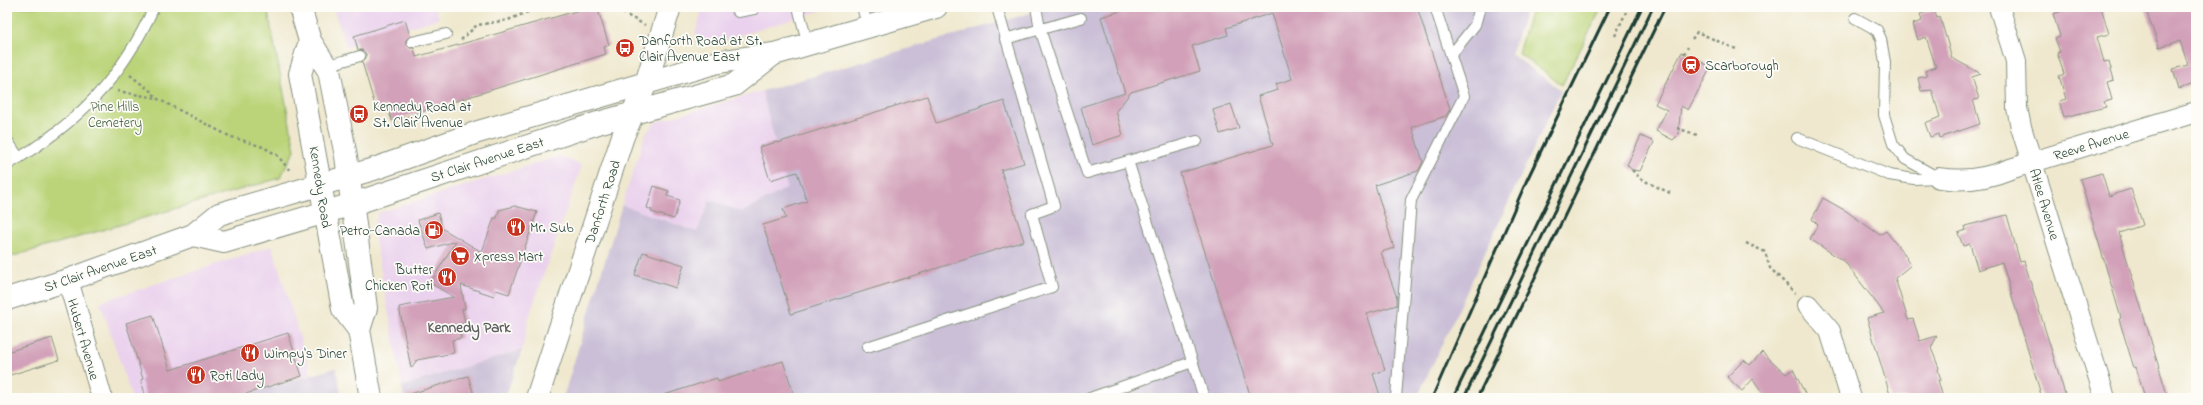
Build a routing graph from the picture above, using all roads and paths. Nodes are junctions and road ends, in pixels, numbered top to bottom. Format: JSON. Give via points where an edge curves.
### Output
{"nodes":[{"id":1,"x":154,"y":7,"type":"edge"},
{"id":2,"x":540,"y":7,"type":"edge"},
{"id":3,"x":612,"y":7,"type":"edge"},
{"id":4,"x":670,"y":7,"type":"edge"},
{"id":5,"x":734,"y":7,"type":"edge"},
{"id":6,"x":798,"y":7,"type":"edge"},
{"id":7,"x":936,"y":7,"type":"edge"},
{"id":8,"x":997,"y":7,"type":"edge"},
{"id":9,"x":1036,"y":7,"type":"edge"},
{"id":10,"x":1435,"y":7,"type":"edge"},
{"id":11,"x":1480,"y":7,"type":"edge"},
{"id":12,"x":1999,"y":7,"type":"edge"},
{"id":13,"x":303,"y":8,"type":"edge"},
{"id":14,"x":756,"y":8,"type":"edge"},
{"id":15,"x":1626,"y":12,"type":"dead end"},
{"id":16,"x":865,"y":17,"type":"edge"},
{"id":17,"x":1081,"y":18,"type":"dead end"},
{"id":18,"x":1855,"y":18,"type":"dead end"},
{"id":19,"x":1040,"y":28,"type":"junction"},
{"id":20,"x":662,"y":31,"type":"junction"},
{"id":21,"x":446,"y":34,"type":"dead end"},
{"id":22,"x":1615,"y":36,"type":"dead end"},
{"id":23,"x":1006,"y":39,"type":"junction"},
{"id":24,"x":1692,"y":39,"type":"dead end"},
{"id":25,"x":461,"y":40,"type":"dead end"},
{"id":26,"x":310,"y":41,"type":"junction"},
{"id":27,"x":412,"y":42,"type":"dead end"},
{"id":28,"x":808,"y":45,"type":"junction"},
{"id":29,"x":1688,"y":47,"type":"dead end"},
{"id":30,"x":1736,"y":49,"type":"dead end"},
{"id":31,"x":774,"y":54,"type":"junction"},
{"id":32,"x":1684,"y":54,"type":"dead end"},
{"id":33,"x":1451,"y":55,"type":"junction"},
{"id":34,"x":360,"y":56,"type":"dead end"},
{"id":35,"x":326,"y":66,"type":"junction"},
{"id":36,"x":120,"y":68,"type":"junction"},
{"id":37,"x":646,"y":83,"type":"junction"},
{"id":38,"x":107,"y":85,"type":"junction"},
{"id":39,"x":156,"y":98,"type":"junction"},
{"id":40,"x":2196,"y":112,"type":"edge"},
{"id":41,"x":634,"y":113,"type":"junction"},
{"id":42,"x":1677,"y":128,"type":"dead end"},
{"id":43,"x":1697,"y":135,"type":"dead end"},
{"id":44,"x":1798,"y":138,"type":"dead end"},
{"id":45,"x":7,"y":140,"type":"edge"},
{"id":46,"x":1197,"y":141,"type":"dead end"},
{"id":47,"x":19,"y":158,"type":"junction"},
{"id":48,"x":1128,"y":161,"type":"junction"},
{"id":49,"x":2032,"y":163,"type":"junction"},
{"id":50,"x":7,"y":165,"type":"edge"},
{"id":51,"x":1632,"y":170,"type":"dead end"},
{"id":52,"x":291,"y":172,"type":"dead end"},
{"id":53,"x":349,"y":176,"type":"junction"},
{"id":54,"x":1938,"y":178,"type":"junction"},
{"id":55,"x":321,"y":183,"type":"junction"},
{"id":56,"x":1670,"y":193,"type":"dead end"},
{"id":57,"x":353,"y":204,"type":"junction"},
{"id":58,"x":325,"y":212,"type":"junction"},
{"id":59,"x":193,"y":235,"type":"junction"},
{"id":60,"x":1746,"y":243,"type":"dead end"},
{"id":61,"x":68,"y":280,"type":"junction"},
{"id":62,"x":7,"y":299,"type":"edge"},
{"id":63,"x":1808,"y":305,"type":"joint"},
{"id":64,"x":359,"y":330,"type":"junction"},
{"id":65,"x":867,"y":347,"type":"dead end"},
{"id":66,"x":1192,"y":362,"type":"junction"},
{"id":67,"x":102,"y":398,"type":"edge"},
{"id":68,"x":371,"y":398,"type":"edge"},
{"id":69,"x":537,"y":398,"type":"edge"},
{"id":70,"x":1090,"y":398,"type":"edge"},
{"id":71,"x":1204,"y":398,"type":"edge"},
{"id":72,"x":1396,"y":398,"type":"edge"},
{"id":73,"x":1851,"y":398,"type":"edge"},
{"id":74,"x":2105,"y":398,"type":"edge"}],
"edges":[{"from":1,"to":36,"type":"lane","via":[[144,30]]},
{"from":2,"to":25,"type":"path","via":[[508,20],[477,25]]},
{"from":3,"to":20,"type":"path","via":[[637,22]]},
{"from":4,"to":20,"type":"main road","name":"Danforth Road"},
{"from":5,"to":14,"type":"lane","via":[[738,12]]},
{"from":6,"to":28,"type":"lane"},
{"from":7,"to":16,"type":"main road","name":"St Clair Avenue East"},
{"from":8,"to":23,"type":"lane"},
{"from":9,"to":19,"type":"lane"},
{"from":10,"to":33,"type":"lane"},
{"from":11,"to":33,"type":"lane","via":[[1475,25]]},
{"from":12,"to":49,"type":"street","name":"Atlee Avenue","via":[[2016,61],[2017,108]]},
{"from":13,"to":26,"type":"main road","name":"Kennedy Road"},
{"from":15,"to":22,"type":"path"},
{"from":16,"to":28,"type":"main road","name":"St Clair Avenue East"},
{"from":17,"to":19,"type":"lane"},
{"from":18,"to":54,"type":"lane","via":[[1878,30],[1881,39],[1885,62],[1884,116],[1893,144],[1905,159]]},
{"from":19,"to":23,"type":"lane"},
{"from":19,"to":48,"type":"lane","via":[[1087,173]]},
{"from":20,"to":37,"type":"main road","name":"Danforth Road"},
{"from":21,"to":27,"type":"lane"},
{"from":23,"to":65,"type":"lane","via":[[1054,206],[1032,214],[1052,288]]},
{"from":24,"to":30,"type":"path","via":[[1697,32]]},
{"from":26,"to":35,"type":"main road","name":"Kennedy Road"},
{"from":26,"to":55,"type":"main road","name":"Kennedy Road","via":[[300,74]]},
{"from":28,"to":31,"type":"main road","name":"St Clair Avenue East"},
{"from":29,"to":32,"type":"path"},
{"from":31,"to":37,"type":"main road","name":"St Clair Avenue East","via":[[718,62]]},
{"from":31,"to":41,"type":"main road","name":"St Clair Avenue East","via":[[734,85]]},
{"from":33,"to":72,"type":"lane","via":[[1464,96],[1411,200]]},
{"from":34,"to":35,"type":"lane"},
{"from":35,"to":53,"type":"main road","name":"Kennedy Road"},
{"from":36,"to":38,"type":"lane"},
{"from":36,"to":39,"type":"path"},
{"from":37,"to":41,"type":"main road","name":"Danforth Road"},
{"from":37,"to":53,"type":"main road","name":"St Clair Avenue East","via":[[478,132]]},
{"from":38,"to":39,"type":"path","via":[[115,90]]},
{"from":38,"to":47,"type":"lane","via":[[78,116]]},
{"from":39,"to":52,"type":"path","via":[[229,136],[264,147],[277,155]]},
{"from":40,"to":49,"type":"street","name":"Reeve Avenue"},
{"from":41,"to":57,"type":"main road","name":"St Clair Avenue East","via":[[550,138]]},
{"from":41,"to":69,"type":"main road","name":"Danforth Road","via":[[623,136]]},
{"from":42,"to":43,"type":"path"},
{"from":44,"to":54,"type":"lane","via":[[1889,175],[1914,179]]},
{"from":45,"to":47,"type":"lane"},
{"from":46,"to":48,"type":"lane"},
{"from":47,"to":50,"type":"lane"},
{"from":48,"to":66,"type":"lane"},
{"from":49,"to":54,"type":"street","name":"Reeve Avenue","via":[[1974,180]]},
{"from":49,"to":74,"type":"street","name":"Atlee Avenue"},
{"from":51,"to":56,"type":"path","via":[[1641,179]]},
{"from":53,"to":55,"type":"main road","name":"St Clair Avenue East"},
{"from":53,"to":57,"type":"main road","name":"Kennedy Road"},
{"from":55,"to":58,"type":"main road","name":"Kennedy Road"},
{"from":55,"to":59,"type":"main road","name":"St Clair Avenue East","via":[[219,214]]},
{"from":57,"to":58,"type":"main road","name":"St Clair Avenue East"},
{"from":57,"to":64,"type":"main road","name":"Kennedy Road","via":[[366,308]]},
{"from":58,"to":59,"type":"main road","name":"St Clair Avenue East","via":[[224,242]]},
{"from":58,"to":64,"type":"main road","name":"Kennedy Road","via":[[343,309]]},
{"from":59,"to":61,"type":"main road","name":"St Clair Avenue East"},
{"from":60,"to":63,"type":"path","via":[[1765,252],[1770,268],[1776,276]]},
{"from":61,"to":62,"type":"main road","name":"St Clair Avenue East"},
{"from":61,"to":67,"type":"street","name":"Hubert Avenue"},
{"from":63,"to":73,"type":"street","via":[[1830,331]]},
{"from":64,"to":68,"type":"main road","name":"Kennedy Road"},
{"from":66,"to":70,"type":"lane"},
{"from":66,"to":71,"type":"lane"}]}
